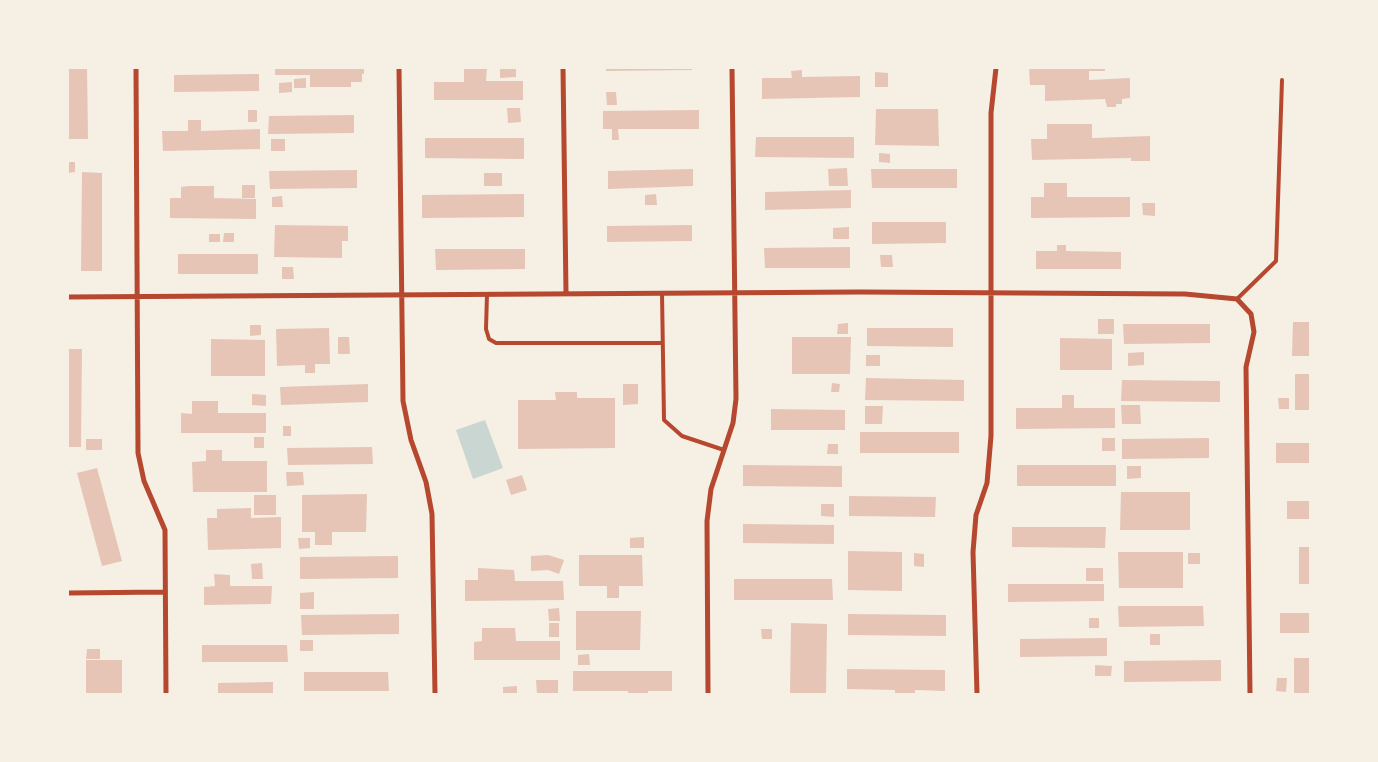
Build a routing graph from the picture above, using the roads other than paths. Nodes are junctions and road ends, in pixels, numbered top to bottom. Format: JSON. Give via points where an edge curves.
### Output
{"nodes":[{"id":1,"x":136,"y":68,"type":"edge"},
{"id":2,"x":399,"y":68,"type":"edge"},
{"id":3,"x":563,"y":68,"type":"edge"},
{"id":4,"x":732,"y":68,"type":"edge"},
{"id":5,"x":996,"y":68,"type":"edge"},
{"id":6,"x":1282,"y":80,"type":"dead end"},
{"id":7,"x":735,"y":292,"type":"junction"},
{"id":8,"x":566,"y":293,"type":"junction"},
{"id":9,"x":662,"y":293,"type":"junction"},
{"id":10,"x":401,"y":294,"type":"junction"},
{"id":11,"x":487,"y":294,"type":"junction"},
{"id":12,"x":991,"y":294,"type":"junction"},
{"id":13,"x":136,"y":296,"type":"junction"},
{"id":14,"x":68,"y":297,"type":"edge"},
{"id":15,"x":1237,"y":299,"type":"junction"},
{"id":16,"x":662,"y":343,"type":"junction"},
{"id":17,"x":724,"y":450,"type":"junction"},
{"id":18,"x":165,"y":592,"type":"junction"},
{"id":19,"x":68,"y":593,"type":"edge"},
{"id":20,"x":166,"y":694,"type":"edge"},
{"id":21,"x":435,"y":694,"type":"edge"},
{"id":22,"x":708,"y":694,"type":"edge"},
{"id":23,"x":977,"y":694,"type":"edge"},
{"id":24,"x":1250,"y":694,"type":"edge"}],
"edges":[{"from":1,"to":13,"type":"street"},
{"from":2,"to":10,"type":"street"},
{"from":3,"to":8,"type":"street"},
{"from":4,"to":7,"type":"street"},
{"from":5,"to":12,"type":"street","via":[[991,113]]},
{"from":6,"to":15,"type":"lane","via":[[1276,261]]},
{"from":7,"to":9,"type":"street"},
{"from":7,"to":12,"type":"street"},
{"from":7,"to":17,"type":"street","via":[[736,399],[733,423]]},
{"from":8,"to":9,"type":"street"},
{"from":8,"to":11,"type":"street"},
{"from":9,"to":16,"type":"lane"},
{"from":10,"to":11,"type":"street"},
{"from":10,"to":13,"type":"street"},
{"from":10,"to":21,"type":"street","via":[[403,401],[432,514]]},
{"from":11,"to":16,"type":"lane","via":[[486,329],[489,339],[496,342]]},
{"from":12,"to":15,"type":"street","via":[[1185,294]]},
{"from":12,"to":23,"type":"street","via":[[991,436],[987,483],[976,515],[973,552]]},
{"from":13,"to":14,"type":"street"},
{"from":13,"to":18,"type":"street","via":[[138,453],[144,481],[165,530]]},
{"from":15,"to":24,"type":"street","via":[[1251,314],[1254,332],[1246,366]]},
{"from":16,"to":17,"type":"lane","via":[[664,420],[682,436]]},
{"from":17,"to":22,"type":"street","via":[[711,489],[707,521]]},
{"from":18,"to":19,"type":"street"},
{"from":18,"to":20,"type":"street"}]}
